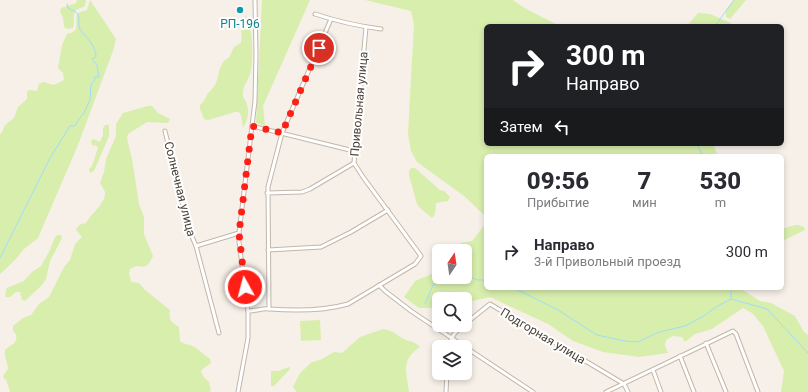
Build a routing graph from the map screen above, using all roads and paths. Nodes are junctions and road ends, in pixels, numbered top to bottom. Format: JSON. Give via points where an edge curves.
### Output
{"nodes":[{"id":1,"x":254,"y":0,"type":"edge"},
{"id":2,"x":315,"y":14,"type":"dead end"},
{"id":3,"x":331,"y":19,"type":"junction"},
{"id":4,"x":366,"y":27,"type":"junction"},
{"id":5,"x":381,"y":29,"type":"dead end"},
{"id":6,"x":252,"y":126,"type":"junction"},
{"id":7,"x":165,"y":131,"type":"dead end"},
{"id":8,"x":282,"y":133,"type":"junction"},
{"id":9,"x":354,"y":151,"type":"junction"},
{"id":10,"x":354,"y":163,"type":"junction"},
{"id":11,"x":267,"y":193,"type":"junction"},
{"id":12,"x":388,"y":210,"type":"junction"},
{"id":13,"x":239,"y":233,"type":"junction"},
{"id":14,"x":196,"y":246,"type":"junction"},
{"id":15,"x":268,"y":250,"type":"junction"},
{"id":16,"x":379,"y":285,"type":"junction"},
{"id":17,"x":269,"y":308,"type":"junction"},
{"id":18,"x":248,"y":311,"type":"junction"},
{"id":19,"x":472,"y":319,"type":"edge"},
{"id":20,"x":454,"y":332,"type":"edge"},
{"id":21,"x":219,"y":333,"type":"dead end"},
{"id":22,"x":451,"y":338,"type":"junction"},
{"id":23,"x":454,"y":340,"type":"edge"},
{"id":24,"x":706,"y":344,"type":"junction"},
{"id":25,"x":472,"y":352,"type":"edge"},
{"id":26,"x":680,"y":356,"type":"junction"},
{"id":27,"x":653,"y":370,"type":"junction"},
{"id":28,"x":447,"y":380,"type":"edge"},
{"id":29,"x":624,"y":384,"type":"junction"},
{"id":30,"x":238,"y":392,"type":"edge"},
{"id":31,"x":446,"y":392,"type":"edge"},
{"id":32,"x":533,"y":392,"type":"edge"},
{"id":33,"x":606,"y":392,"type":"edge"},
{"id":34,"x":628,"y":392,"type":"edge"},
{"id":35,"x":661,"y":392,"type":"edge"},
{"id":36,"x":694,"y":392,"type":"edge"},
{"id":37,"x":726,"y":392,"type":"edge"},
{"id":38,"x":758,"y":392,"type":"edge"}],
"edges":[{"from":1,"to":6,"type":"street","via":[[256,80]]},
{"from":2,"to":3,"type":"street"},
{"from":3,"to":4,"type":"street"},
{"from":3,"to":8,"type":"street"},
{"from":4,"to":5,"type":"street"},
{"from":4,"to":9,"type":"street","name":"Привольная улица"},
{"from":6,"to":8,"type":"street"},
{"from":6,"to":13,"type":"street"},
{"from":7,"to":14,"type":"street","name":"Солнечная улица","via":[[183,209]]},
{"from":8,"to":9,"type":"street"},
{"from":8,"to":11,"type":"street"},
{"from":9,"to":10,"type":"street","name":"Привольная улица"},
{"from":10,"to":11,"type":"street","via":[[302,192]]},
{"from":10,"to":12,"type":"street","name":"Привольная улица"},
{"from":11,"to":15,"type":"street"},
{"from":12,"to":15,"type":"street","via":[[321,247]]},
{"from":12,"to":16,"type":"street","name":"Привольная улица","via":[[421,256],[415,264]]},
{"from":13,"to":14,"type":"street","name":"Солнечная улица"},
{"from":13,"to":18,"type":"street"},
{"from":14,"to":21,"type":"street","name":"Солнечная улица"},
{"from":15,"to":17,"type":"street"},
{"from":16,"to":17,"type":"street","via":[[348,304],[338,307],[278,310]]},
{"from":16,"to":22,"type":"street"},
{"from":17,"to":18,"type":"street"},
{"from":18,"to":30,"type":"street","via":[[248,338]]},
{"from":19,"to":29,"type":"street","name":"Подгорная улица","via":[[490,304]]},
{"from":20,"to":22,"type":"street","name":"Подгорная улица"},
{"from":22,"to":23,"type":"street"},
{"from":24,"to":26,"type":"street"},
{"from":24,"to":37,"type":"street"},
{"from":24,"to":38,"type":"street","via":[[735,332]]},
{"from":25,"to":32,"type":"street"},
{"from":26,"to":27,"type":"street"},
{"from":26,"to":36,"type":"street"},
{"from":27,"to":29,"type":"street"},
{"from":27,"to":35,"type":"street"},
{"from":28,"to":31,"type":"street"},
{"from":29,"to":33,"type":"street"},
{"from":29,"to":34,"type":"street"}]}
